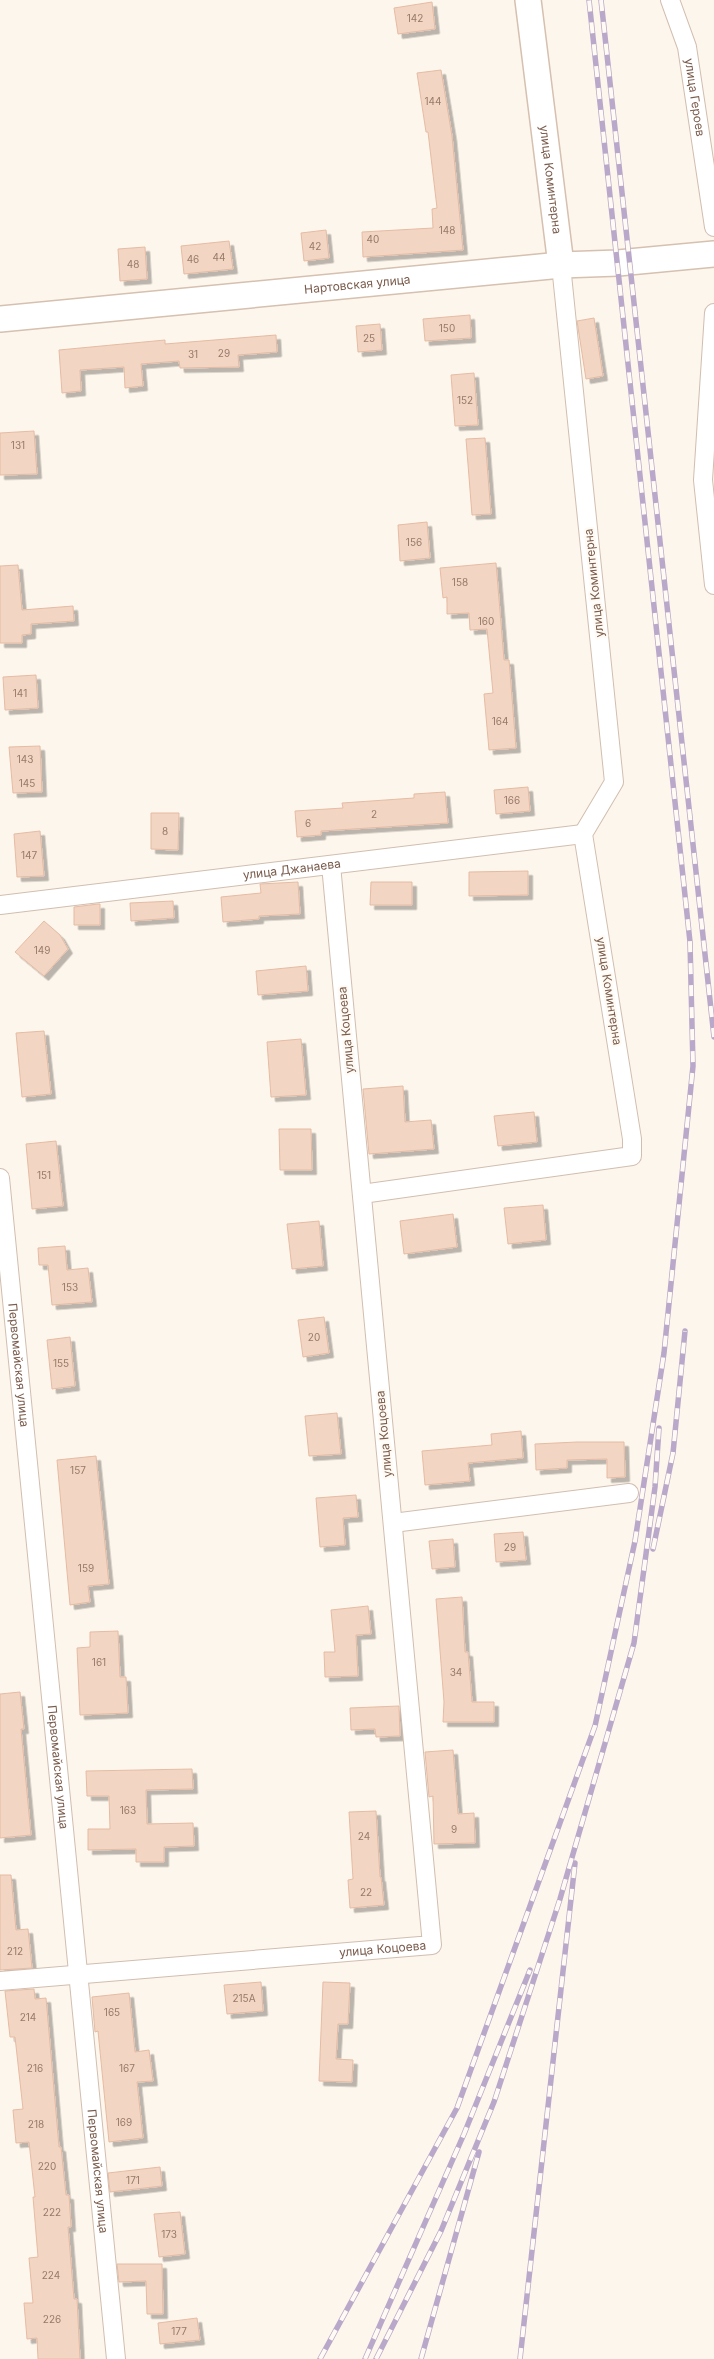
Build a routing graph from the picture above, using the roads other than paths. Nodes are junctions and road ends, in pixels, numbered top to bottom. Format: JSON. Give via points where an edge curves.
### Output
{"nodes":[{"id":1,"x":528,"y":0,"type":"edge"},
{"id":2,"x":670,"y":0,"type":"edge"},
{"id":3,"x":714,"y":227,"type":"edge"},
{"id":4,"x":714,"y":254,"type":"edge"},
{"id":5,"x":561,"y":265,"type":"junction"},
{"id":6,"x":714,"y":313,"type":"edge"},
{"id":7,"x":0,"y":320,"type":"edge"},
{"id":8,"x":714,"y":585,"type":"edge"},
{"id":9,"x":583,"y":834,"type":"junction"},
{"id":10,"x":331,"y":865,"type":"junction"},
{"id":11,"x":0,"y":905,"type":"edge"},
{"id":12,"x":0,"y":1178,"type":"edge"},
{"id":13,"x":362,"y":1194,"type":"junction"},
{"id":14,"x":629,"y":1493,"type":"dead end"},
{"id":15,"x":393,"y":1523,"type":"junction"},
{"id":16,"x":79,"y":1974,"type":"junction"},
{"id":17,"x":0,"y":1981,"type":"edge"},
{"id":18,"x":116,"y":2359,"type":"edge"}],
"edges":[{"from":1,"to":5,"type":"street","name":"улица Коминтерна"},
{"from":2,"to":3,"type":"street","name":"улица Героев","via":[[687,47]]},
{"from":4,"to":5,"type":"street","name":"Нартовская улица"},
{"from":5,"to":7,"type":"street","name":"Нартовская улица"},
{"from":5,"to":9,"type":"street","name":"улица Коминтерна","via":[[614,782]]},
{"from":6,"to":8,"type":"street","via":[[703,480]]},
{"from":9,"to":10,"type":"street","name":"улица Джанаева"},
{"from":9,"to":13,"type":"street","name":"улица Коминтерна","via":[[632,1138],[632,1156]]},
{"from":10,"to":11,"type":"street","name":"улица Джанаева"},
{"from":10,"to":13,"type":"street","name":"улица Коцоева"},
{"from":12,"to":16,"type":"street","name":"Первомайская улица"},
{"from":13,"to":15,"type":"street","name":"улица Коцоева"},
{"from":14,"to":15,"type":"street"},
{"from":15,"to":16,"type":"street","name":"улица Коцоева","via":[[432,1945]]},
{"from":16,"to":17,"type":"street","name":"улица Коцоева"},
{"from":16,"to":18,"type":"street","name":"Первомайская улица"}]}
